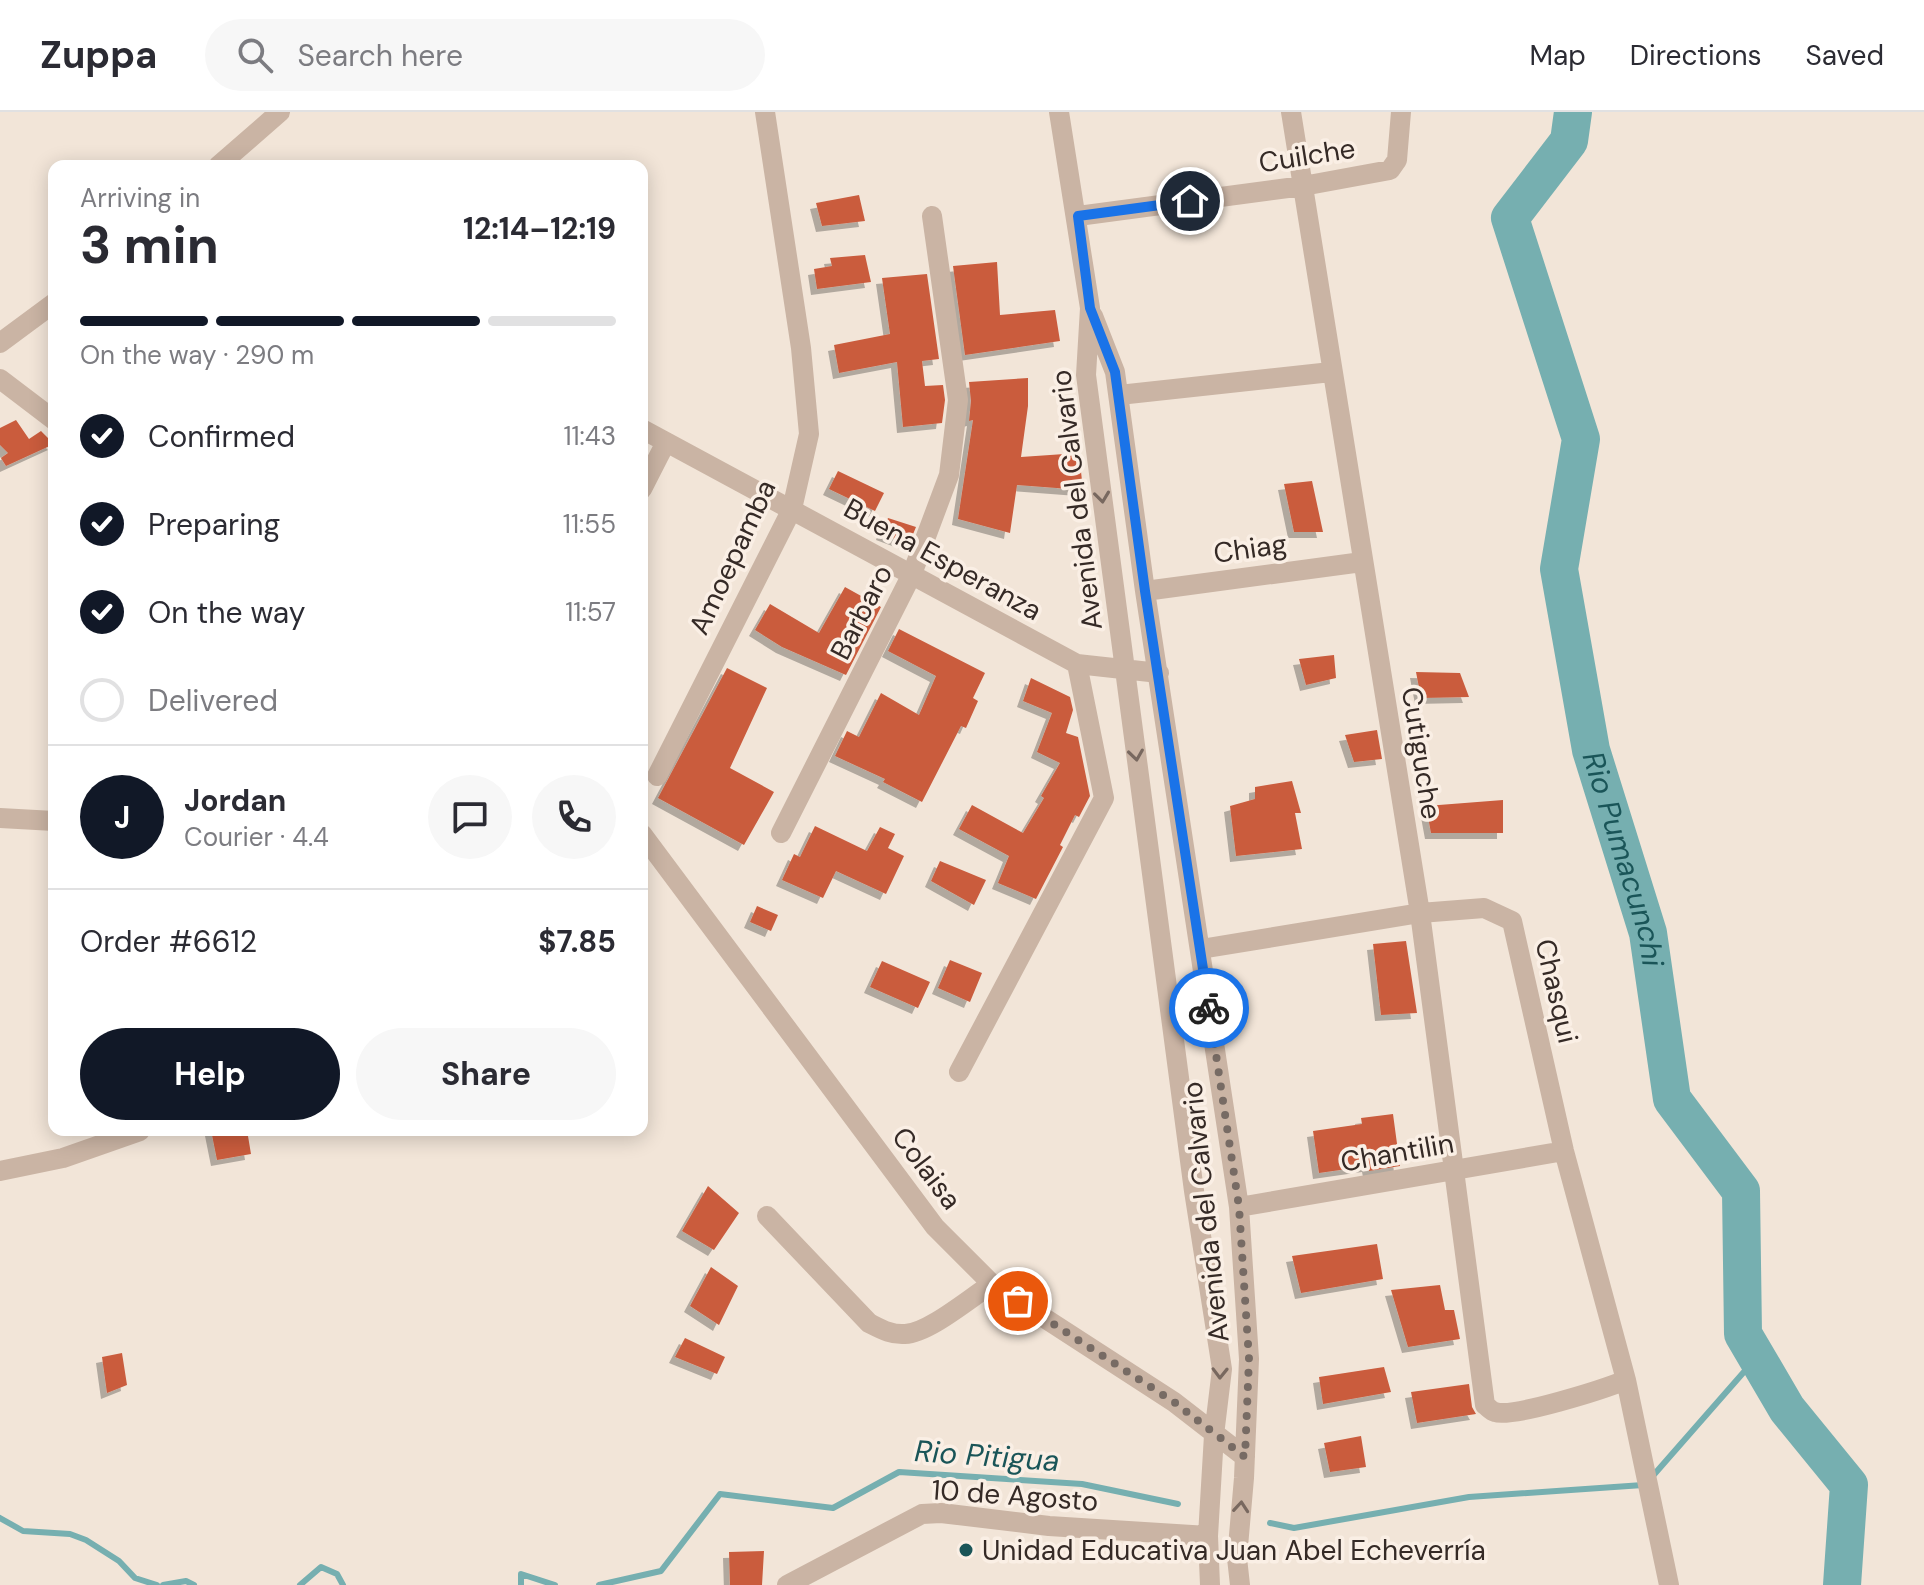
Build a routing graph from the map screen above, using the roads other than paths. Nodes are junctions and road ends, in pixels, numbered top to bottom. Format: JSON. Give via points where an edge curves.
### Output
{"nodes":[{"id":1,"x":280,"y":112,"type":"edge"},
{"id":2,"x":765,"y":112,"type":"edge"},
{"id":3,"x":1059,"y":112,"type":"edge"},
{"id":4,"x":1291,"y":112,"type":"edge"},
{"id":5,"x":1401,"y":112,"type":"edge"},
{"id":6,"x":225,"y":160,"type":"edge"},
{"id":7,"x":1303,"y":186,"type":"junction"},
{"id":8,"x":932,"y":216,"type":"dead end"},
{"id":9,"x":1078,"y":216,"type":"junction"},
{"id":10,"x":48,"y":307,"type":"edge"},
{"id":11,"x":1090,"y":308,"type":"junction"},
{"id":12,"x":0,"y":343,"type":"edge"},
{"id":13,"x":1331,"y":372,"type":"junction"},
{"id":14,"x":0,"y":379,"type":"edge"},
{"id":15,"x":1119,"y":395,"type":"junction"},
{"id":16,"x":48,"y":415,"type":"edge"},
{"id":17,"x":648,"y":432,"type":"edge"},
{"id":18,"x":666,"y":442,"type":"junction"},
{"id":19,"x":648,"y":477,"type":"edge"},
{"id":20,"x":792,"y":509,"type":"junction"},
{"id":21,"x":1362,"y":562,"type":"junction"},
{"id":22,"x":912,"y":574,"type":"junction"},
{"id":23,"x":1145,"y":591,"type":"junction"},
{"id":24,"x":1077,"y":664,"type":"junction"},
{"id":25,"x":1125,"y":671,"type":"junction"},
{"id":26,"x":1159,"y":673,"type":"junction"},
{"id":27,"x":657,"y":776,"type":"dead end"},
{"id":28,"x":0,"y":818,"type":"edge"},
{"id":29,"x":48,"y":821,"type":"edge"},
{"id":30,"x":781,"y":833,"type":"dead end"},
{"id":31,"x":648,"y":842,"type":"edge"},
{"id":32,"x":1420,"y":913,"type":"junction"},
{"id":33,"x":1201,"y":949,"type":"junction"},
{"id":34,"x":959,"y":1072,"type":"dead end"},
{"id":35,"x":126,"y":1136,"type":"edge"},
{"id":36,"x":1564,"y":1151,"type":"junction"},
{"id":37,"x":0,"y":1171,"type":"edge"},
{"id":38,"x":1453,"y":1171,"type":"junction"},
{"id":39,"x":1239,"y":1207,"type":"junction"},
{"id":40,"x":767,"y":1216,"type":"dead end"},
{"id":41,"x":992,"y":1284,"type":"junction"},
{"id":42,"x":1626,"y":1380,"type":"junction"},
{"id":43,"x":1214,"y":1435,"type":"junction"},
{"id":44,"x":1245,"y":1457,"type":"junction"},
{"id":45,"x":1208,"y":1536,"type":"junction"},
{"id":46,"x":787,"y":1585,"type":"edge"},
{"id":47,"x":1210,"y":1585,"type":"edge"},
{"id":48,"x":1240,"y":1585,"type":"edge"},
{"id":49,"x":1669,"y":1585,"type":"edge"}],
"edges":[{"from":1,"to":6,"type":"street"},
{"from":2,"to":20,"type":"street","name":"Amoepamba","via":[[809,434]]},
{"from":3,"to":9,"type":"street"},
{"from":4,"to":7,"type":"street","name":"Cutiguche"},
{"from":5,"to":7,"type":"street","name":"Cuilche","via":[[1397,160],[1390,170]]},
{"from":7,"to":9,"type":"street","name":"Cuilche"},
{"from":7,"to":13,"type":"street","name":"Cutiguche"},
{"from":8,"to":22,"type":"street","name":"Barbaro","via":[[958,400],[949,475]]},
{"from":9,"to":11,"type":"street"},
{"from":10,"to":12,"type":"street"},
{"from":11,"to":15,"type":"street","name":"Avenida del Calvario"},
{"from":11,"to":25,"type":"street","name":"Avenida del Calvario","one_way":true,"via":[[1086,375]]},
{"from":13,"to":15,"type":"street"},
{"from":13,"to":21,"type":"street","name":"Cutiguche"},
{"from":14,"to":16,"type":"street"},
{"from":15,"to":23,"type":"street","name":"Avenida del Calvario"},
{"from":17,"to":18,"type":"street","name":"Buena Esperanza"},
{"from":18,"to":19,"type":"street"},
{"from":18,"to":20,"type":"street","name":"Buena Esperanza"},
{"from":20,"to":22,"type":"street","name":"Buena Esperanza"},
{"from":20,"to":27,"type":"street","name":"Amoepamba"},
{"from":21,"to":23,"type":"street","name":"Chiag"},
{"from":21,"to":32,"type":"street","name":"Cutiguche"},
{"from":22,"to":24,"type":"street","name":"Buena Esperanza"},
{"from":22,"to":30,"type":"street","name":"Barbaro"},
{"from":23,"to":26,"type":"street","name":"Avenida del Calvario"},
{"from":24,"to":25,"type":"street"},
{"from":24,"to":34,"type":"street","via":[[1104,798]]},
{"from":25,"to":26,"type":"street"},
{"from":25,"to":43,"type":"street","name":"Avenida del Calvario","one_way":true,"via":[[1222,1369]]},
{"from":26,"to":33,"type":"street","name":"Avenida del Calvario"},
{"from":28,"to":29,"type":"street"},
{"from":31,"to":41,"type":"street","name":"Colaisa","via":[[935,1227]]},
{"from":32,"to":33,"type":"street","name":"Chasqui"},
{"from":32,"to":36,"type":"street","name":"Chasqui","via":[[1484,908],[1512,921]]},
{"from":32,"to":38,"type":"street","name":"Cutiguche"},
{"from":33,"to":39,"type":"street","name":"Avenida del Calvario"},
{"from":35,"to":37,"type":"street","via":[[63,1158]]},
{"from":36,"to":38,"type":"street","name":"Chantilin"},
{"from":36,"to":42,"type":"street","name":"Chasqui"},
{"from":38,"to":39,"type":"street","name":"Chantilin"},
{"from":38,"to":42,"type":"street","name":"Cutiguche","via":[[1485,1405],[1495,1412],[1515,1411]]},
{"from":39,"to":44,"type":"street","name":"Avenida del Calvario","via":[[1249,1359]]},
{"from":40,"to":41,"type":"street","via":[[869,1323],[888,1332],[908,1334],[931,1324]]},
{"from":41,"to":43,"type":"street","name":"Colaisa","via":[[1174,1402]]},
{"from":42,"to":49,"type":"street","name":"Chasqui"},
{"from":43,"to":44,"type":"street","name":"Colaisa"},
{"from":43,"to":45,"type":"street","name":"Avenida del Calvario"},
{"from":48,"to":44,"type":"street","name":"Avenida del Calvario","one_way":true,"via":[[1237,1558]]},
{"from":45,"to":46,"type":"street","name":"10 de Agosto","via":[[922,1514]]},
{"from":45,"to":47,"type":"street","name":"Avenida del Calvario"}]}
